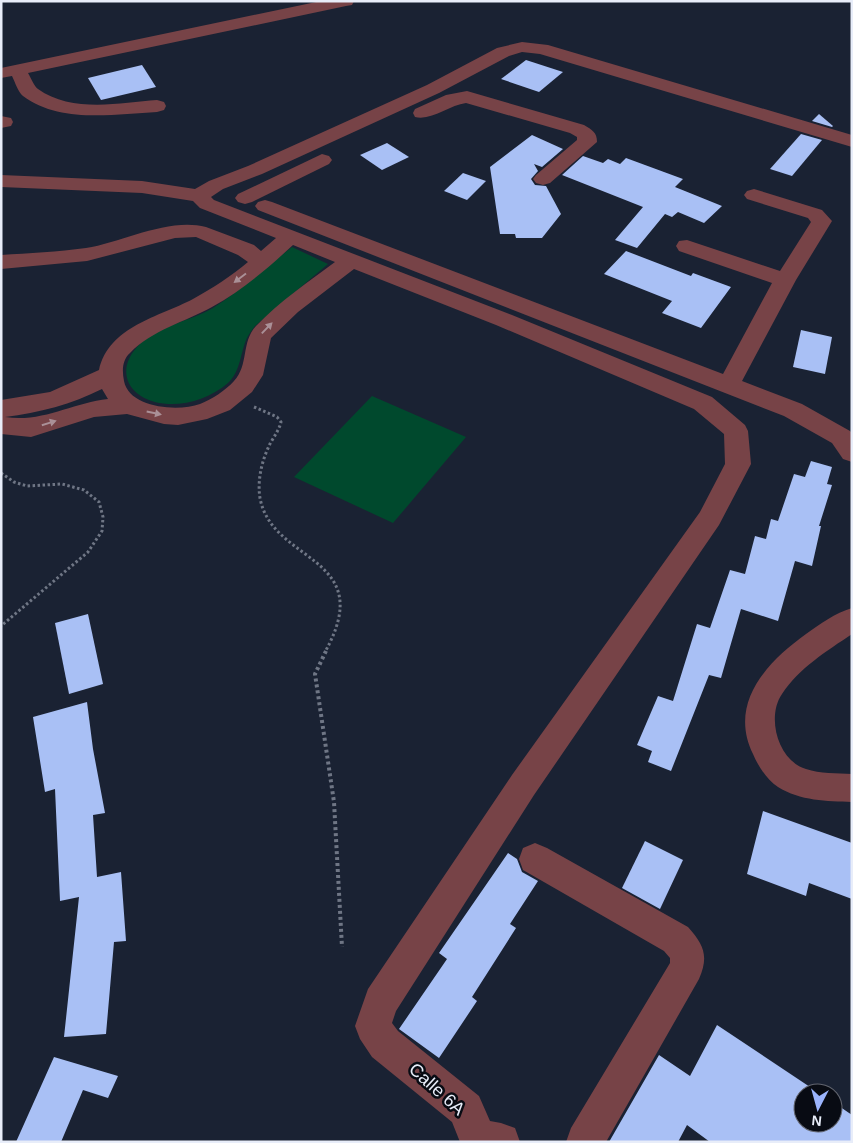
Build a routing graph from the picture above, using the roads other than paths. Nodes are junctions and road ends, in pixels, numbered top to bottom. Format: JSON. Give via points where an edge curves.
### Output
{"nodes":[{"id":1,"x":346,"y":1,"type":"edge"},
{"id":2,"x":10,"y":71,"type":"edge"},
{"id":3,"x":157,"y":106,"type":"dead end"},
{"id":4,"x":852,"y":141,"type":"edge"},
{"id":5,"x":543,"y":179,"type":"dead end"},
{"id":6,"x":1,"y":181,"type":"edge"},
{"id":7,"x":208,"y":190,"type":"junction"},
{"id":8,"x":754,"y":195,"type":"dead end"},
{"id":9,"x":245,"y":198,"type":"junction"},
{"id":10,"x":291,"y":236,"type":"junction"},
{"id":11,"x":686,"y":246,"type":"dead end"},
{"id":12,"x":352,"y":260,"type":"junction"},
{"id":13,"x":1,"y":262,"type":"edge"},
{"id":14,"x":262,"y":262,"type":"junction"},
{"id":15,"x":785,"y":280,"type":"junction"},
{"id":16,"x":109,"y":375,"type":"junction"},
{"id":17,"x":728,"y":386,"type":"junction"},
{"id":18,"x":129,"y":405,"type":"junction"},
{"id":19,"x":1,"y":409,"type":"edge"},
{"id":20,"x":1,"y":424,"type":"edge"},
{"id":21,"x":848,"y":442,"type":"edge"},
{"id":22,"x":852,"y":619,"type":"edge"},
{"id":23,"x":852,"y":788,"type":"edge"},
{"id":24,"x":535,"y":859,"type":"dead end"},
{"id":25,"x":485,"y":1141,"type":"edge"},
{"id":26,"x":585,"y":1142,"type":"edge"}],
"edges":[{"from":1,"to":2,"type":"street"},
{"from":2,"to":3,"type":"street","via":[[29,92],[58,106],[98,110]]},
{"from":4,"to":7,"type":"street","via":[[542,49],[522,47],[503,52],[433,89]]},
{"from":5,"to":9,"type":"street","via":[[587,142],[587,135],[577,129],[467,97],[453,99],[371,135]]},
{"from":6,"to":7,"type":"street"},
{"from":7,"to":9,"type":"street"},
{"from":7,"to":10,"type":"street","via":[[207,204]]},
{"from":8,"to":15,"type":"street","via":[[815,214],[822,221]]},
{"from":9,"to":17,"type":"street"},
{"from":10,"to":12,"type":"street"},
{"from":10,"to":14,"type":"street"},
{"from":11,"to":15,"type":"street"},
{"from":18,"to":12,"type":"street","one_way":true,"via":[[154,414],[183,416],[213,408],[236,394],[251,376],[259,337],[274,321]]},
{"from":12,"to":25,"type":"street","name":"Calle 6A","via":[[703,403],[736,431],[738,464],[710,518],[523,785],[381,1002],[373,1026],[385,1044],[466,1109]]},
{"from":13,"to":14,"type":"street","via":[[88,254],[175,232],[199,231],[246,250]]},
{"from":14,"to":16,"type":"street","one_way":true,"via":[[222,292],[130,338],[114,356]]},
{"from":15,"to":17,"type":"street"},
{"from":16,"to":18,"type":"street","via":[[116,393]]},
{"from":16,"to":19,"type":"street","via":[[84,390],[61,398]]},
{"from":17,"to":21,"type":"street","via":[[793,410]]},
{"from":20,"to":18,"type":"street","one_way":true,"via":[[31,428],[93,409]]},
{"from":22,"to":23,"type":"street","via":[[821,639],[776,678],[761,705],[758,732],[768,757],[788,776],[818,787]]},
{"from":24,"to":26,"type":"street","via":[[676,939],[687,952],[687,967]]}]}
